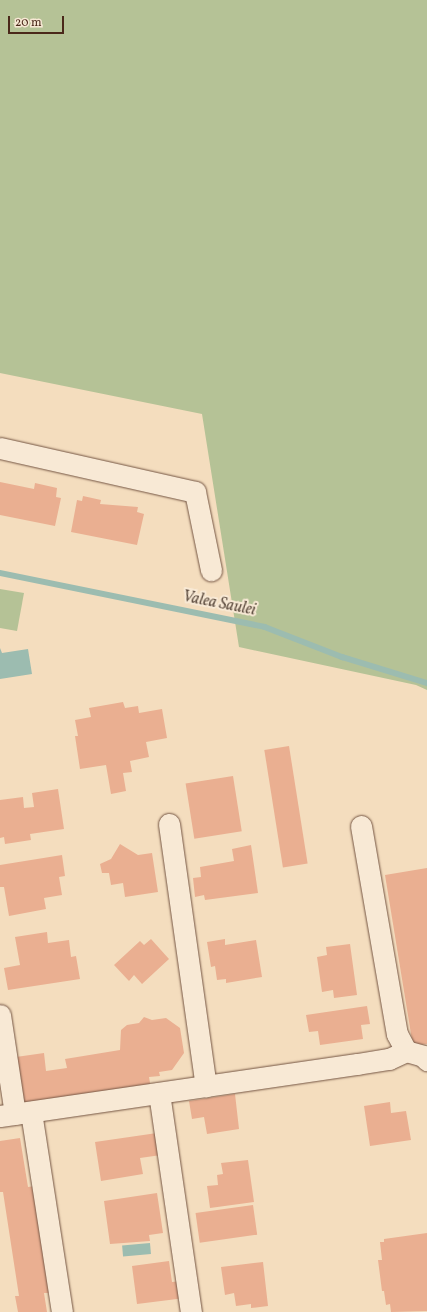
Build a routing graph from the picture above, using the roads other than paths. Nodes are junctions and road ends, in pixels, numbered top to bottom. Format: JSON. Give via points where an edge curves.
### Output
{"nodes":[{"id":1,"x":0,"y":448,"type":"edge"},
{"id":2,"x":211,"y":570,"type":"dead end"},
{"id":3,"x":169,"y":824,"type":"dead end"},
{"id":4,"x":361,"y":826,"type":"dead end"},
{"id":5,"x":0,"y":1015,"type":"edge"},
{"id":6,"x":406,"y":1051,"type":"junction"},
{"id":7,"x":427,"y":1060,"type":"edge"},
{"id":8,"x":206,"y":1086,"type":"junction"},
{"id":9,"x":159,"y":1093,"type":"junction"},
{"id":10,"x":15,"y":1114,"type":"edge"},
{"id":11,"x":62,"y":1312,"type":"edge"},
{"id":12,"x":191,"y":1312,"type":"edge"}],
"edges":[{"from":1,"to":2,"type":"street","via":[[195,492]]},
{"from":3,"to":8,"type":"street"},
{"from":4,"to":6,"type":"street","via":[[397,1034]]},
{"from":5,"to":10,"type":"street"},
{"from":6,"to":7,"type":"street","via":[[423,1056]]},
{"from":6,"to":8,"type":"street","via":[[370,1062]]},
{"from":8,"to":9,"type":"street"},
{"from":9,"to":10,"type":"street"},
{"from":9,"to":12,"type":"street"},
{"from":10,"to":11,"type":"street"}]}
